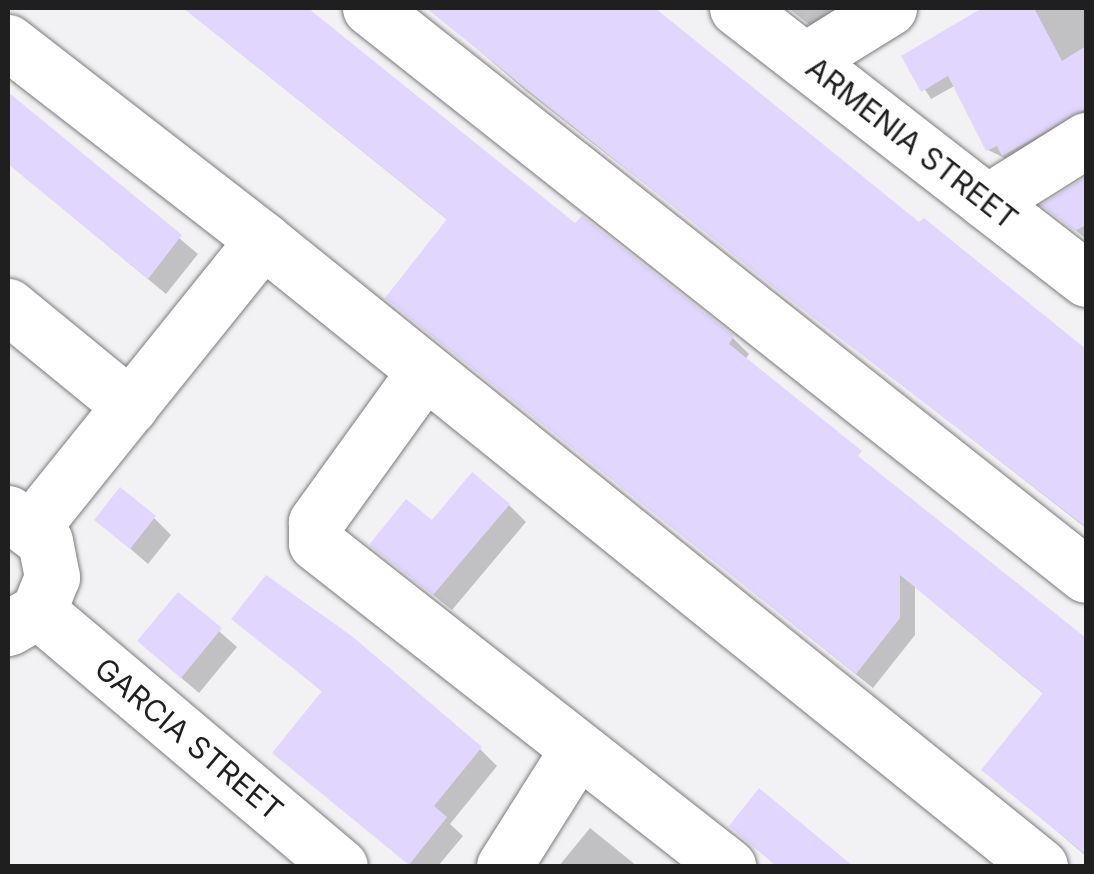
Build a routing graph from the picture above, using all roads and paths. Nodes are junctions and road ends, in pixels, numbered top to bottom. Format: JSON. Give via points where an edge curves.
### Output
{"nodes":[{"id":1,"x":370,"y":8,"type":"edge"},
{"id":2,"x":737,"y":8,"type":"edge"},
{"id":3,"x":889,"y":8,"type":"edge"},
{"id":4,"x":8,"y":42,"type":"edge"},
{"id":5,"x":805,"y":60,"type":"junction"},
{"id":6,"x":1086,"y":140,"type":"edge"},
{"id":7,"x":987,"y":202,"type":"junction"},
{"id":8,"x":263,"y":240,"type":"junction"},
{"id":9,"x":1086,"y":279,"type":"edge"},
{"id":10,"x":8,"y":306,"type":"edge"},
{"id":11,"x":424,"y":372,"type":"junction"},
{"id":12,"x":130,"y":406,"type":"junction"},
{"id":13,"x":20,"y":520,"type":"edge"},
{"id":14,"x":1086,"y":575,"type":"edge"},
{"id":15,"x":23,"y":619,"type":"edge"},
{"id":16,"x":578,"y":750,"type":"junction"},
{"id":17,"x":340,"y":866,"type":"edge"},
{"id":18,"x":504,"y":866,"type":"edge"},
{"id":19,"x":728,"y":866,"type":"edge"},
{"id":20,"x":1040,"y":866,"type":"edge"}],
"edges":[{"from":1,"to":14,"type":"street"},
{"from":2,"to":5,"type":"street","name":"ARMENIA STREET"},
{"from":3,"to":5,"type":"street"},
{"from":4,"to":8,"type":"street"},
{"from":5,"to":7,"type":"street","name":"ARMENIA STREET"},
{"from":6,"to":7,"type":"street"},
{"from":7,"to":9,"type":"street","name":"ARMENIA STREET"},
{"from":8,"to":11,"type":"street"},
{"from":8,"to":12,"type":"street"},
{"from":10,"to":12,"type":"street"},
{"from":11,"to":16,"type":"street","via":[[316,522],[316,543]]},
{"from":11,"to":20,"type":"street"},
{"from":12,"to":13,"type":"street"},
{"from":13,"to":15,"type":"street","via":[[51,558],[52,577]]},
{"from":15,"to":17,"type":"street","name":"GARCIA STREET"},
{"from":16,"to":18,"type":"street"},
{"from":16,"to":19,"type":"street"}]}
